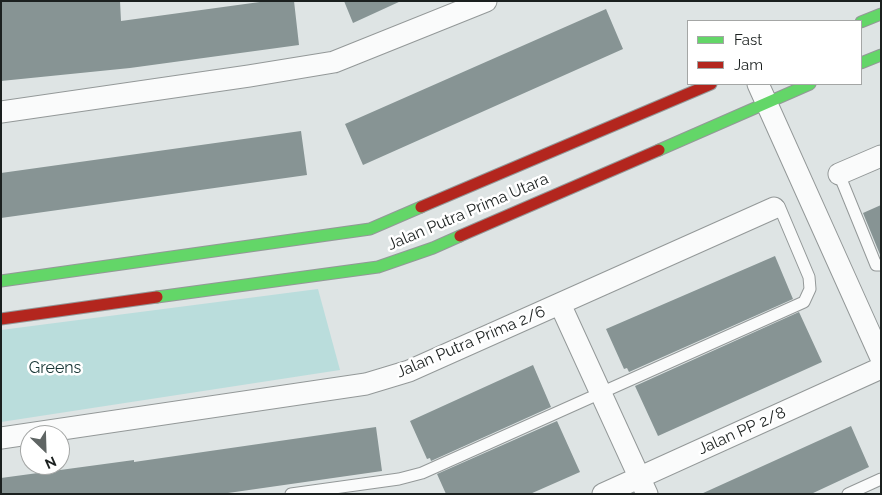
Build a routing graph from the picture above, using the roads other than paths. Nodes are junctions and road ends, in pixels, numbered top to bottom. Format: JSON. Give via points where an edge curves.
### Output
{"nodes":[{"id":1,"x":486,"y":1,"type":"edge"},
{"id":2,"x":881,"y":14,"type":"edge"},
{"id":3,"x":862,"y":22,"type":"edge"},
{"id":4,"x":881,"y":55,"type":"edge"},
{"id":5,"x":862,"y":63,"type":"edge"},
{"id":6,"x":708,"y":85,"type":"edge"},
{"id":7,"x":805,"y":85,"type":"edge"},
{"id":8,"x":762,"y":93,"type":"edge"},
{"id":9,"x":1,"y":112,"type":"edge"},
{"id":10,"x":881,"y":156,"type":"edge"},
{"id":11,"x":839,"y":174,"type":"joint"},
{"id":12,"x":774,"y":208,"type":"joint"},
{"id":13,"x":881,"y":265,"type":"edge"},
{"id":14,"x":1,"y":281,"type":"edge"},
{"id":15,"x":560,"y":304,"type":"junction"},
{"id":16,"x":1,"y":319,"type":"edge"},
{"id":17,"x":881,"y":358,"type":"edge"},
{"id":18,"x":881,"y":368,"type":"edge"},
{"id":19,"x":600,"y":392,"type":"junction"},
{"id":20,"x":1,"y":438,"type":"edge"},
{"id":21,"x":881,"y":479,"type":"edge"},
{"id":22,"x":643,"y":486,"type":"edge"},
{"id":23,"x":291,"y":494,"type":"edge"},
{"id":24,"x":603,"y":494,"type":"edge"},
{"id":25,"x":848,"y":494,"type":"edge"}],
"edges":[{"from":1,"to":9,"type":"street","via":[[334,62]]},
{"from":2,"to":3,"type":"main road"},
{"from":4,"to":5,"type":"main road"},
{"from":6,"to":14,"type":"main road","name":"Jalan Putra Prima Utara","via":[[370,229]]},
{"from":7,"to":8,"type":"main road","name":"Jalan Putra Prima Utara"},
{"from":8,"to":16,"type":"main road","name":"Jalan Putra Prima Utara","via":[[433,248],[378,267]]},
{"from":8,"to":17,"type":"street"},
{"from":10,"to":11,"type":"street"},
{"from":11,"to":13,"type":"lane","via":[[876,265]]},
{"from":12,"to":15,"type":"street","name":"Jalan Putra Prima 2/6"},
{"from":12,"to":19,"type":"lane","via":[[779,206],[809,277],[810,289],[804,302]]},
{"from":15,"to":19,"type":"street"},
{"from":15,"to":20,"type":"street","name":"Jalan Putra Prima 2/6","via":[[409,372],[366,384]]},
{"from":18,"to":22,"type":"street","name":"Jalan PP 2/8"},
{"from":19,"to":22,"type":"street"},
{"from":19,"to":23,"type":"lane","via":[[422,472],[398,479]]},
{"from":21,"to":25,"type":"lane"},
{"from":22,"to":24,"type":"street","name":"Jalan PP 2/8"}]}
